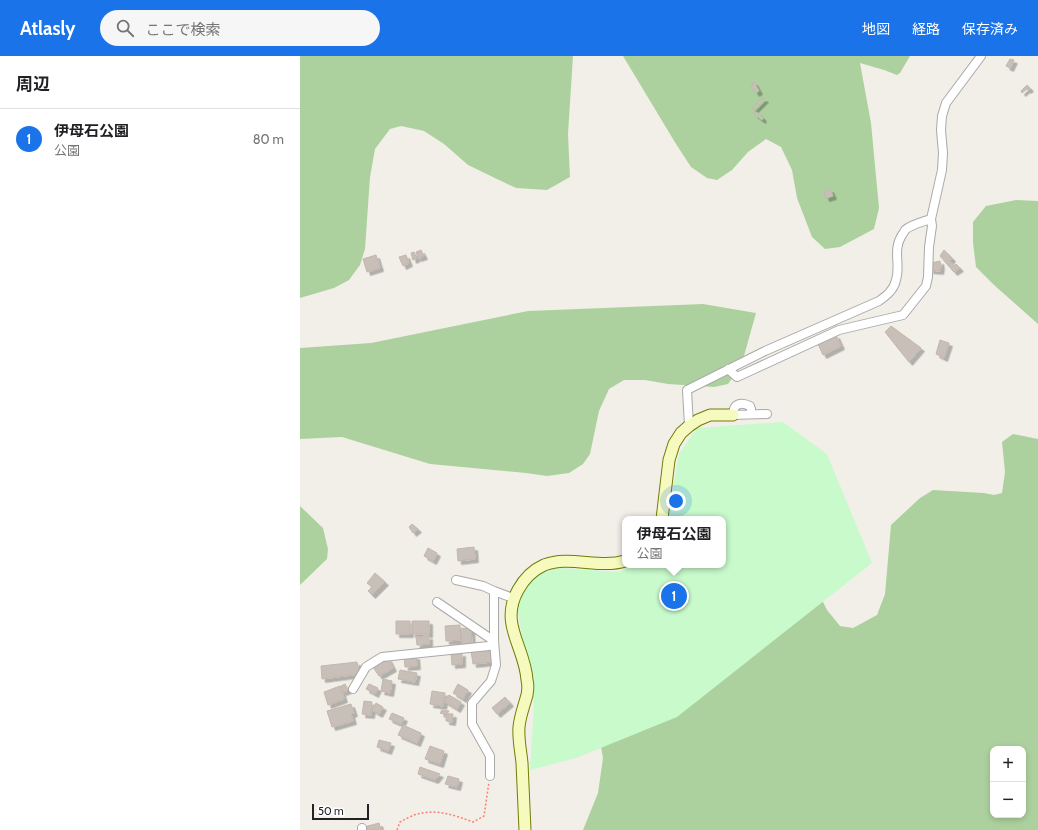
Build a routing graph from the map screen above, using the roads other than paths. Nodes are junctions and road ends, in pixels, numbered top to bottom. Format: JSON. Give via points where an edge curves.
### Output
{"nodes":[{"id":1,"x":981,"y":56,"type":"edge"},
{"id":2,"x":931,"y":219,"type":"junction"},
{"id":3,"x":728,"y":369,"type":"junction"},
{"id":4,"x":767,"y":414,"type":"dead end"},
{"id":5,"x":733,"y":415,"type":"joint"},
{"id":6,"x":689,"y":426,"type":"junction"},
{"id":7,"x":662,"y":516,"type":"edge"},
{"id":8,"x":622,"y":562,"type":"edge"},
{"id":9,"x":456,"y":580,"type":"dead end"},
{"id":10,"x":494,"y":591,"type":"junction"},
{"id":11,"x":513,"y":598,"type":"junction"},
{"id":12,"x":437,"y":602,"type":"dead end"},
{"id":13,"x":494,"y":641,"type":"junction"},
{"id":14,"x":353,"y":689,"type":"dead end"},
{"id":15,"x":490,"y":776,"type":"road end"},
{"id":16,"x":525,"y":830,"type":"edge"}],
"edges":[{"from":1,"to":2,"type":"street","via":[[946,104],[942,116],[942,170]]},
{"from":2,"to":3,"type":"street","via":[[905,230],[899,239],[896,250],[896,281],[879,301]]},
{"from":2,"to":3,"type":"street","via":[[926,286],[903,315],[839,330],[737,378]]},
{"from":3,"to":6,"type":"street","via":[[687,390]]},
{"from":4,"to":5,"type":"street"},
{"from":5,"to":6,"type":"street","via":[[710,415]]},
{"from":6,"to":7,"type":"street","via":[[674,444],[668,460]]},
{"from":8,"to":11,"type":"street","via":[[557,561],[544,565],[526,578]]},
{"from":9,"to":10,"type":"street"},
{"from":10,"to":11,"type":"street"},
{"from":10,"to":13,"type":"street"},
{"from":11,"to":16,"type":"street","via":[[512,627],[527,678],[527,694],[519,727]]},
{"from":12,"to":13,"type":"street"},
{"from":13,"to":14,"type":"street","via":[[489,646],[382,657],[366,667]]},
{"from":13,"to":15,"type":"street","via":[[496,665],[491,681],[472,703],[472,724],[490,756]]}]}
